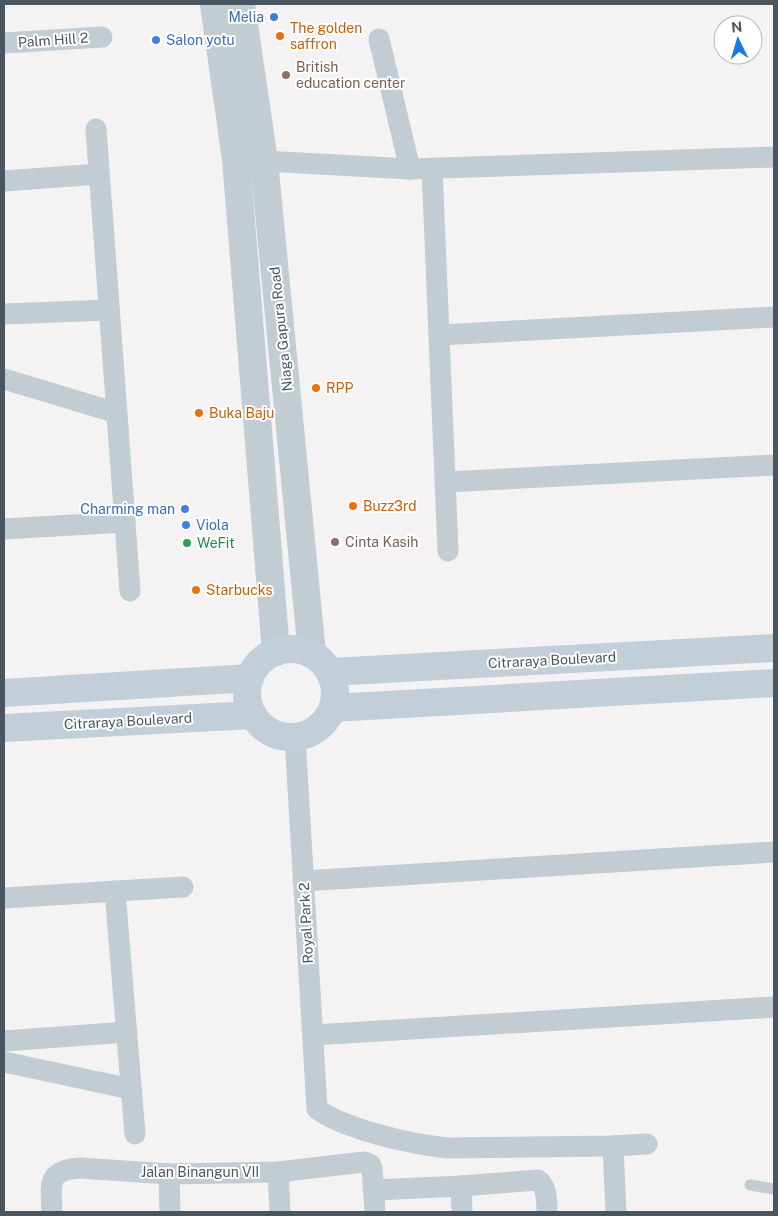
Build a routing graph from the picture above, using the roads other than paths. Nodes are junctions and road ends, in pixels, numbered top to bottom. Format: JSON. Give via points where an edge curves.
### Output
{"nodes":[{"id":1,"x":214,"y":4,"type":"edge"},
{"id":2,"x":242,"y":4,"type":"edge"},
{"id":3,"x":102,"y":37,"type":"dead end"},
{"id":4,"x":379,"y":39,"type":"dead end"},
{"id":5,"x":4,"y":43,"type":"edge"},
{"id":6,"x":96,"y":130,"type":"dead end"},
{"id":7,"x":774,"y":157,"type":"edge"},
{"id":8,"x":264,"y":161,"type":"junction"},
{"id":9,"x":432,"y":168,"type":"junction"},
{"id":10,"x":410,"y":169,"type":"junction"},
{"id":11,"x":99,"y":174,"type":"junction"},
{"id":12,"x":4,"y":181,"type":"edge"},
{"id":13,"x":109,"y":310,"type":"junction"},
{"id":14,"x":4,"y":314,"type":"edge"},
{"id":15,"x":774,"y":317,"type":"edge"},
{"id":16,"x":439,"y":335,"type":"junction"},
{"id":17,"x":4,"y":379,"type":"edge"},
{"id":18,"x":117,"y":413,"type":"junction"},
{"id":19,"x":774,"y":465,"type":"edge"},
{"id":20,"x":445,"y":482,"type":"junction"},
{"id":21,"x":124,"y":522,"type":"junction"},
{"id":22,"x":4,"y":529,"type":"edge"},
{"id":23,"x":448,"y":551,"type":"dead end"},
{"id":24,"x":130,"y":591,"type":"dead end"},
{"id":25,"x":774,"y":648,"type":"edge"},
{"id":26,"x":276,"y":652,"type":"junction"},
{"id":27,"x":321,"y":663,"type":"junction"},
{"id":28,"x":250,"y":678,"type":"junction"},
{"id":29,"x":774,"y":683,"type":"edge"},
{"id":30,"x":4,"y":693,"type":"edge"},
{"id":31,"x":333,"y":708,"type":"junction"},
{"id":32,"x":253,"y":715,"type":"junction"},
{"id":33,"x":4,"y":728,"type":"edge"},
{"id":34,"x":295,"y":737,"type":"junction"},
{"id":35,"x":774,"y":852,"type":"edge"},
{"id":36,"x":303,"y":881,"type":"junction"},
{"id":37,"x":183,"y":887,"type":"dead end"},
{"id":38,"x":115,"y":891,"type":"junction"},
{"id":39,"x":4,"y":898,"type":"edge"},
{"id":40,"x":774,"y":1007,"type":"edge"},
{"id":41,"x":127,"y":1032,"type":"junction"},
{"id":42,"x":313,"y":1035,"type":"junction"},
{"id":43,"x":4,"y":1041,"type":"edge"},
{"id":44,"x":4,"y":1062,"type":"edge"},
{"id":45,"x":131,"y":1089,"type":"junction"},
{"id":46,"x":135,"y":1134,"type":"dead end"},
{"id":47,"x":647,"y":1144,"type":"dead end"},
{"id":48,"x":613,"y":1146,"type":"junction"},
{"id":49,"x":278,"y":1172,"type":"junction"},
{"id":50,"x":169,"y":1174,"type":"junction"},
{"id":51,"x":374,"y":1183,"type":"junction"},
{"id":52,"x":750,"y":1185,"type":"dead end"},
{"id":53,"x":461,"y":1186,"type":"junction"},
{"id":54,"x":774,"y":1189,"type":"edge"},
{"id":55,"x":52,"y":1212,"type":"edge"},
{"id":56,"x":170,"y":1212,"type":"edge"},
{"id":57,"x":280,"y":1212,"type":"edge"},
{"id":58,"x":375,"y":1212,"type":"edge"},
{"id":59,"x":462,"y":1212,"type":"edge"},
{"id":60,"x":547,"y":1212,"type":"edge"},
{"id":61,"x":616,"y":1212,"type":"edge"}],
"edges":[{"from":1,"to":26,"type":"street","via":[[236,159]]},
{"from":2,"to":8,"type":"street","name":"Niaga Gapura Road"},
{"from":3,"to":5,"type":"street","name":"Palm Hill 2"},
{"from":4,"to":10,"type":"street"},
{"from":6,"to":11,"type":"street"},
{"from":7,"to":9,"type":"street"},
{"from":8,"to":10,"type":"street"},
{"from":8,"to":27,"type":"street","name":"Niaga Gapura Road"},
{"from":9,"to":10,"type":"street"},
{"from":9,"to":16,"type":"street"},
{"from":11,"to":12,"type":"street"},
{"from":11,"to":13,"type":"street"},
{"from":13,"to":14,"type":"street"},
{"from":13,"to":18,"type":"street"},
{"from":15,"to":16,"type":"street"},
{"from":16,"to":20,"type":"street"},
{"from":17,"to":18,"type":"street"},
{"from":18,"to":21,"type":"street"},
{"from":19,"to":20,"type":"street"},
{"from":20,"to":23,"type":"street"},
{"from":21,"to":22,"type":"street"},
{"from":21,"to":24,"type":"street"},
{"from":25,"to":27,"type":"main road","name":"Citraraya Boulevard"},
{"from":26,"to":27,"type":"main road","via":[[301,650]]},
{"from":26,"to":28,"type":"main road","via":[[256,667]]},
{"from":27,"to":31,"type":"main road","via":[[334,684]]},
{"from":28,"to":30,"type":"main road"},
{"from":28,"to":32,"type":"main road","via":[[248,703]]},
{"from":29,"to":31,"type":"main road"},
{"from":31,"to":34,"type":"main road","via":[[318,728]]},
{"from":32,"to":33,"type":"main road","name":"Citraraya Boulevard"},
{"from":32,"to":34,"type":"main road","via":[[270,732]]},
{"from":34,"to":36,"type":"street","name":"Royal Park 2"},
{"from":35,"to":36,"type":"street"},
{"from":36,"to":42,"type":"street","name":"Royal Park 2"},
{"from":37,"to":38,"type":"street"},
{"from":38,"to":39,"type":"street"},
{"from":38,"to":41,"type":"street"},
{"from":40,"to":42,"type":"street"},
{"from":41,"to":43,"type":"street"},
{"from":41,"to":45,"type":"street"},
{"from":42,"to":48,"type":"street","name":"Royal Park 2","via":[[317,1109],[336,1120],[422,1145],[447,1148]]},
{"from":44,"to":45,"type":"street"},
{"from":45,"to":46,"type":"street"},
{"from":47,"to":48,"type":"street"},
{"from":48,"to":61,"type":"street"},
{"from":49,"to":50,"type":"street","name":"Jalan Binangun VII"},
{"from":49,"to":51,"type":"street","name":"Jalan Binangun VII","via":[[364,1162],[370,1164]]},
{"from":49,"to":57,"type":"street"},
{"from":50,"to":55,"type":"street","name":"Jalan Binangun VII","via":[[69,1168],[54,1176],[51,1184]]},
{"from":50,"to":56,"type":"street"},
{"from":51,"to":53,"type":"street"},
{"from":51,"to":58,"type":"street"},
{"from":52,"to":54,"type":"lane"},
{"from":53,"to":59,"type":"street"},
{"from":53,"to":60,"type":"street","via":[[538,1180],[545,1192]]}]}
